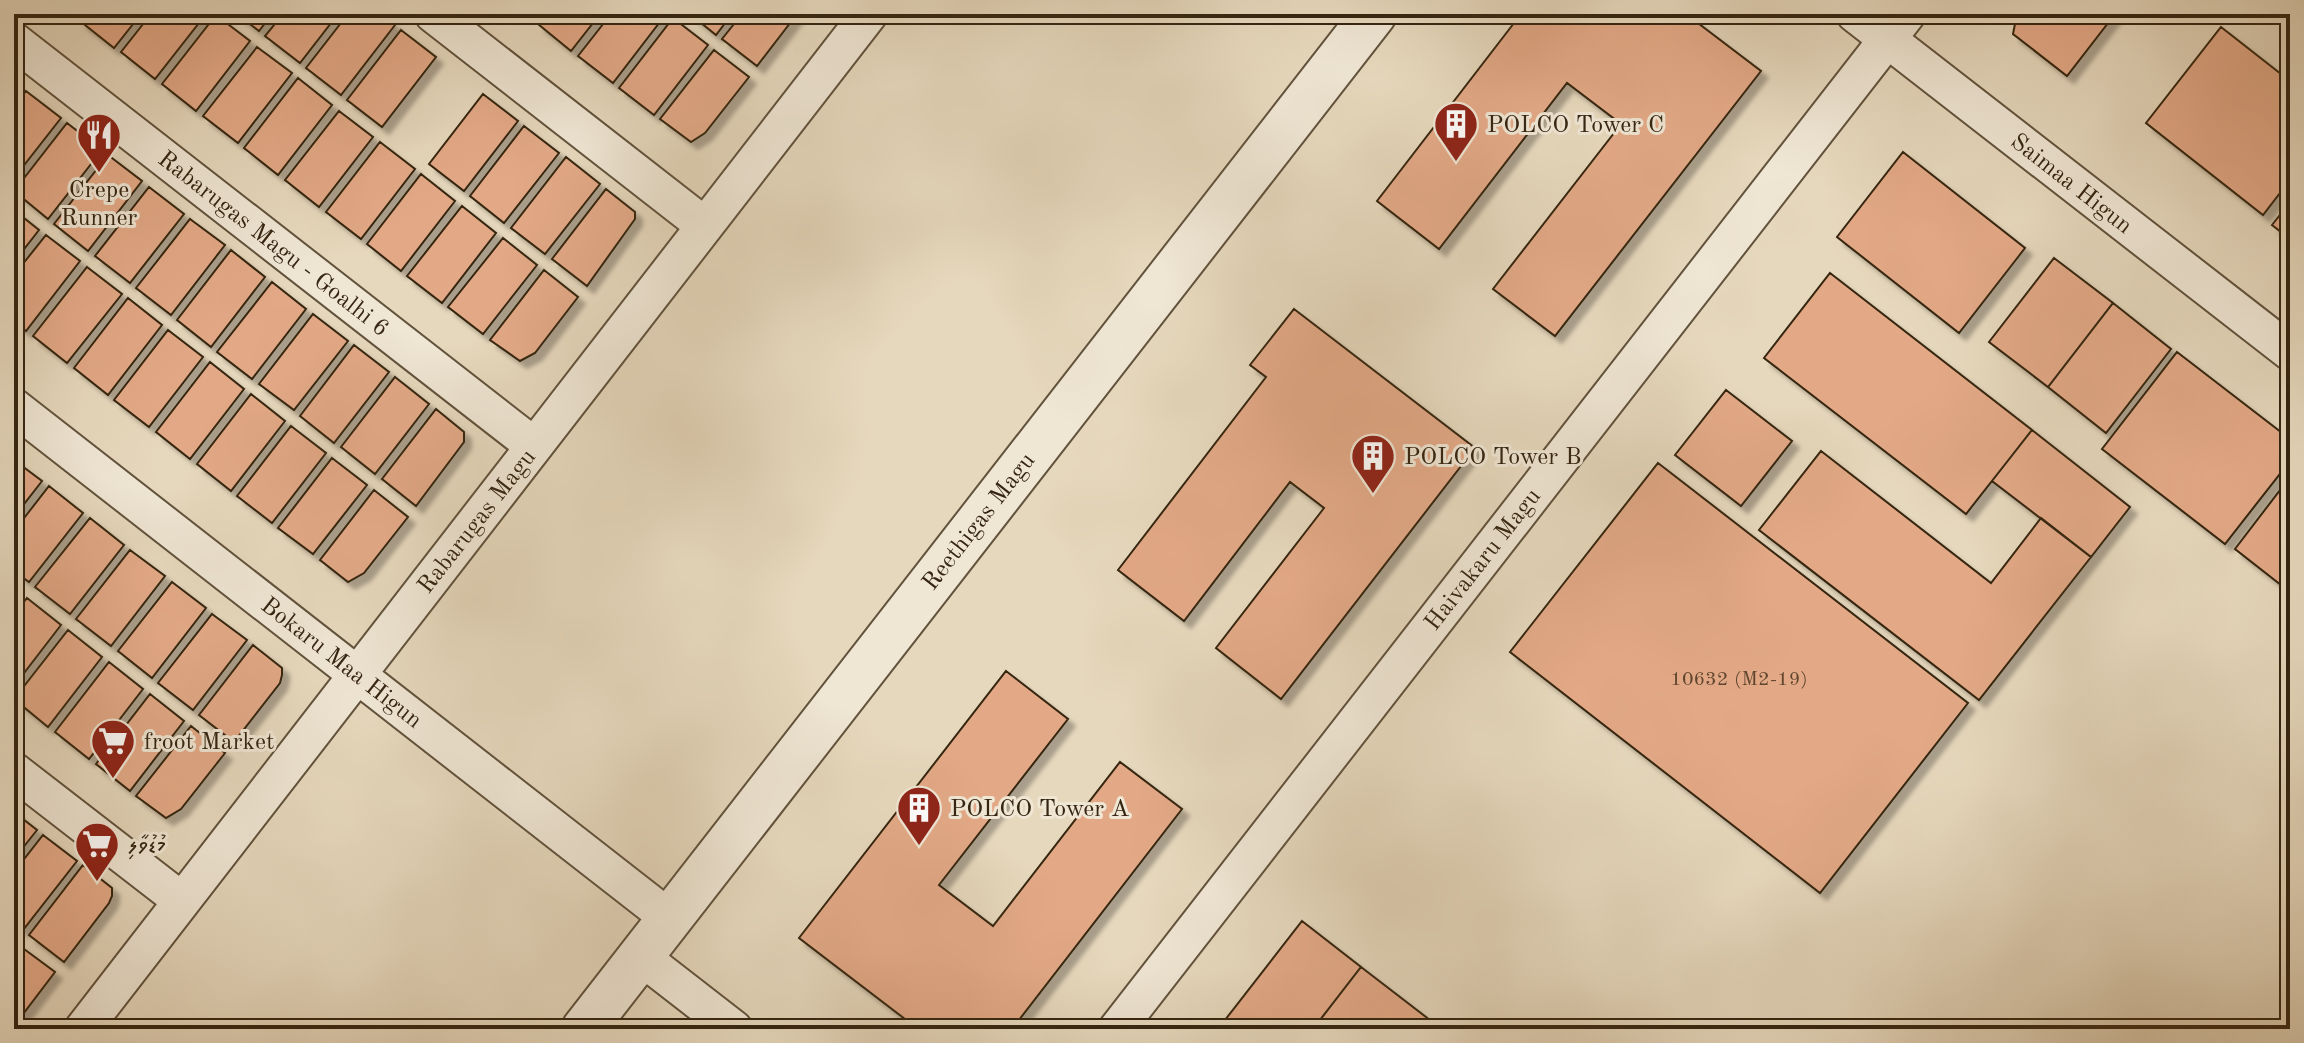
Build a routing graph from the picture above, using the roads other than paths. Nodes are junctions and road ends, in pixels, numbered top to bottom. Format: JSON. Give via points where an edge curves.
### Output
{"nodes":[{"id":1,"x":433,"y":14,"type":"edge"},
{"id":2,"x":869,"y":14,"type":"edge"},
{"id":3,"x":1374,"y":14,"type":"edge"},
{"id":4,"x":1855,"y":14,"type":"edge"},
{"id":5,"x":1897,"y":27,"type":"edge"},
{"id":6,"x":14,"y":41,"type":"edge"},
{"id":7,"x":705,"y":226,"type":"junction"},
{"id":8,"x":2290,"y":352,"type":"edge"},
{"id":9,"x":14,"y":407,"type":"edge"},
{"id":10,"x":534,"y":446,"type":"junction"},
{"id":11,"x":358,"y":675,"type":"junction"},
{"id":12,"x":14,"y":771,"type":"edge"},
{"id":13,"x":182,"y":901,"type":"junction"},
{"id":14,"x":669,"y":918,"type":"junction"},
{"id":15,"x":640,"y":956,"type":"junction"},
{"id":16,"x":83,"y":1029,"type":"edge"},
{"id":17,"x":584,"y":1029,"type":"edge"},
{"id":18,"x":734,"y":1029,"type":"edge"},
{"id":19,"x":1117,"y":1029,"type":"edge"}],
"edges":[{"from":1,"to":7,"type":"street"},
{"from":2,"to":7,"type":"street","name":"Rabarugas Magu"},
{"from":3,"to":14,"type":"street","name":"Reethigas Magu"},
{"from":4,"to":5,"type":"street","name":"Saimaa Higun"},
{"from":5,"to":8,"type":"street","name":"Saimaa Higun"},
{"from":5,"to":19,"type":"street","name":"Haivakaru Magu"},
{"from":6,"to":10,"type":"street","name":"Rabarugas Magu - Goalhi 6"},
{"from":7,"to":10,"type":"street","name":"Rabarugas Magu"},
{"from":9,"to":11,"type":"street","name":"Bokaru Maa Higun"},
{"from":10,"to":11,"type":"street","name":"Rabarugas Magu"},
{"from":11,"to":13,"type":"street","name":"Rabarugas Magu"},
{"from":11,"to":14,"type":"street","name":"Bokaru Maa Higun"},
{"from":12,"to":13,"type":"street"},
{"from":13,"to":16,"type":"street","name":"Rabarugas Magu"},
{"from":14,"to":15,"type":"street","name":"Reethigas Magu"},
{"from":15,"to":17,"type":"street","name":"Reethigas Magu"},
{"from":15,"to":18,"type":"street"}]}
